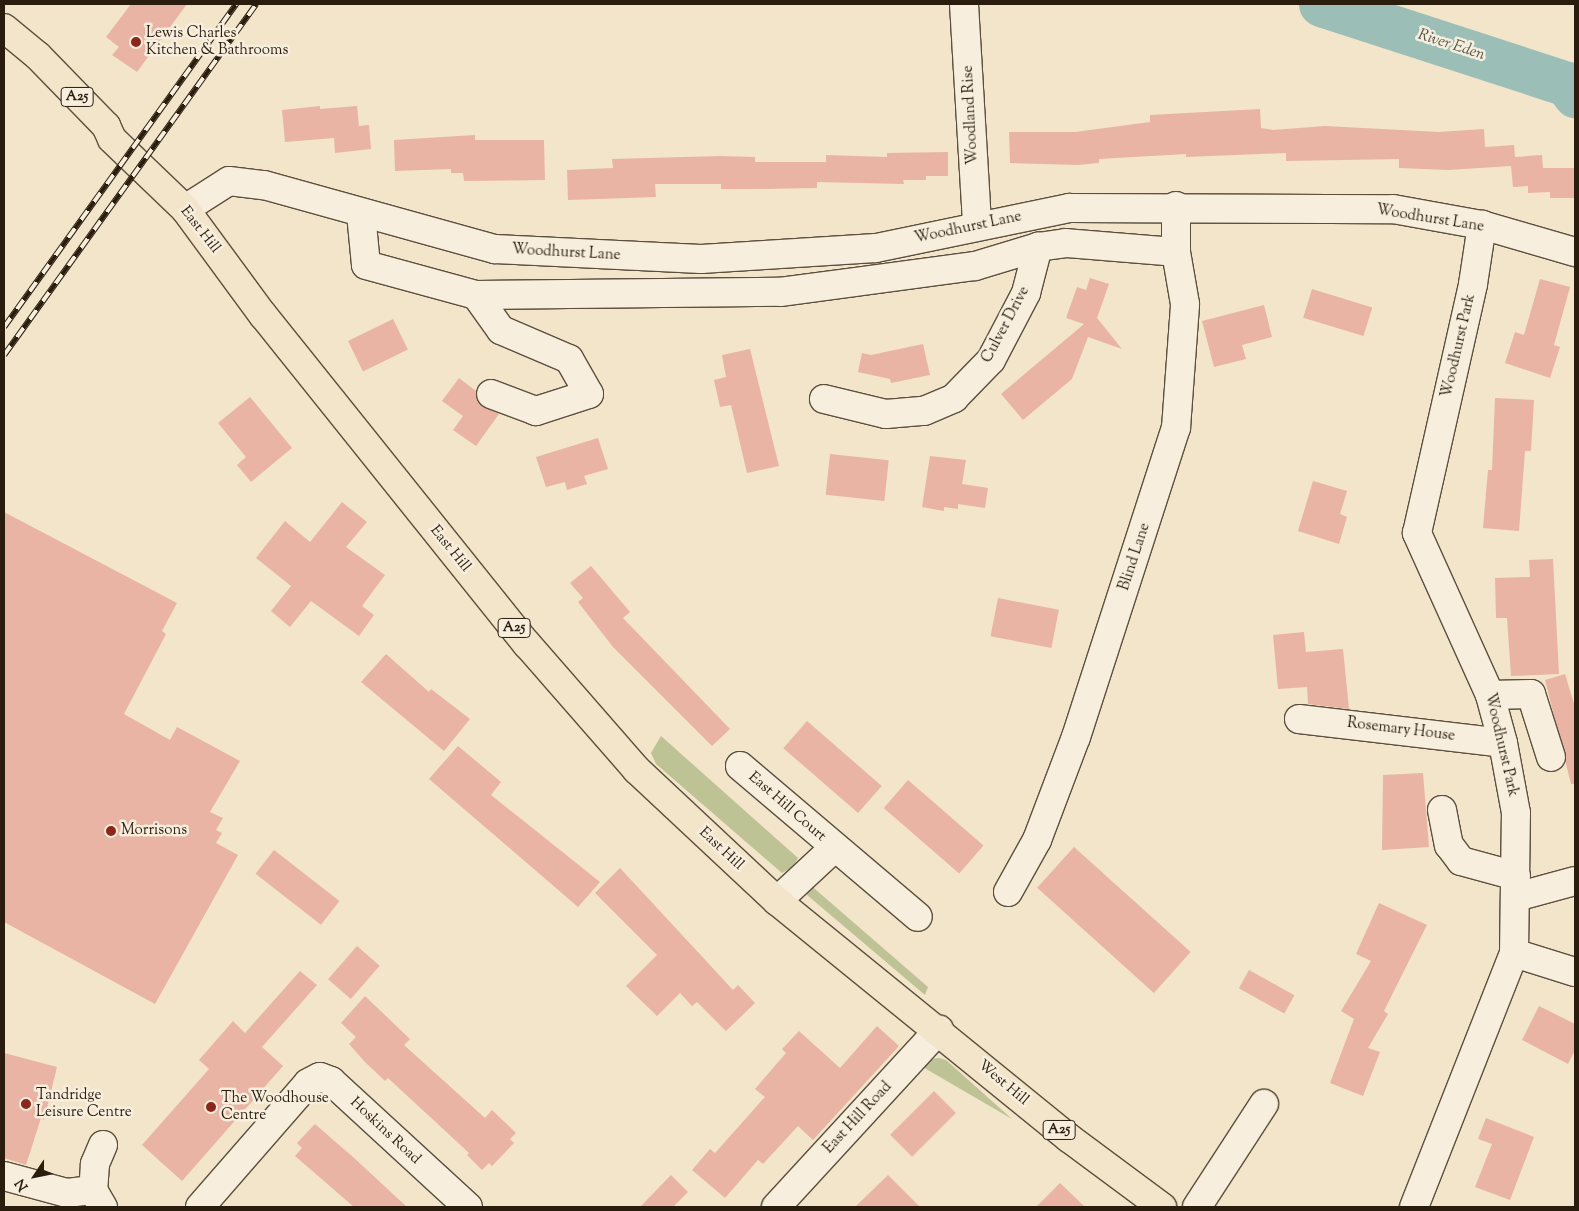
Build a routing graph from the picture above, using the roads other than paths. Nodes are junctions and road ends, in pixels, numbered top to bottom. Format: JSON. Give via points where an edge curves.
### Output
{"nodes":[{"id":1,"x":964,"y":4,"type":"edge"},
{"id":2,"x":4,"y":28,"type":"edge"},
{"id":3,"x":1176,"y":206,"type":"junction"},
{"id":4,"x":185,"y":209,"type":"junction"},
{"id":5,"x":362,"y":214,"type":"junction"},
{"id":6,"x":978,"y":226,"type":"junction"},
{"id":7,"x":1482,"y":226,"type":"junction"},
{"id":8,"x":1038,"y":247,"type":"junction"},
{"id":9,"x":1176,"y":252,"type":"junction"},
{"id":10,"x":1575,"y":252,"type":"edge"},
{"id":11,"x":476,"y":295,"type":"junction"},
{"id":12,"x":491,"y":394,"type":"dead end"},
{"id":13,"x":824,"y":399,"type":"dead end"},
{"id":14,"x":1490,"y":695,"type":"junction"},
{"id":15,"x":1299,"y":719,"type":"dead end"},
{"id":16,"x":1503,"y":743,"type":"junction"},
{"id":17,"x":1551,"y":757,"type":"dead end"},
{"id":18,"x":740,"y":766,"type":"dead end"},
{"id":19,"x":1442,"y":810,"type":"dead end"},
{"id":20,"x":834,"y":849,"type":"junction"},
{"id":21,"x":1575,"y":881,"type":"edge"},
{"id":22,"x":1516,"y":886,"type":"junction"},
{"id":23,"x":1008,"y":892,"type":"dead end"},
{"id":24,"x":778,"y":901,"type":"junction"},
{"id":25,"x":918,"y":917,"type":"dead end"},
{"id":26,"x":1514,"y":953,"type":"junction"},
{"id":27,"x":1575,"y":972,"type":"edge"},
{"id":28,"x":939,"y":1030,"type":"junction"},
{"id":29,"x":1264,"y":1104,"type":"dead end"},
{"id":30,"x":103,"y":1145,"type":"dead end"},
{"id":31,"x":4,"y":1176,"type":"edge"},
{"id":32,"x":98,"y":1199,"type":"edge"},
{"id":33,"x":200,"y":1207,"type":"edge"},
{"id":34,"x":468,"y":1207,"type":"edge"},
{"id":35,"x":776,"y":1207,"type":"edge"},
{"id":36,"x":1162,"y":1207,"type":"edge"},
{"id":37,"x":1198,"y":1207,"type":"edge"},
{"id":38,"x":1414,"y":1207,"type":"edge"}],
"edges":[{"from":1,"to":6,"type":"street","name":"Woodland Rise"},
{"from":2,"to":4,"type":"main road","name":"East Hill","number":"A25","via":[[38,56],[106,126],[112,139]]},
{"from":3,"to":6,"type":"street","name":"Woodhurst Lane","via":[[1069,208]]},
{"from":3,"to":7,"type":"street","name":"Woodhurst Lane","via":[[1393,209]]},
{"from":3,"to":9,"type":"street","name":"Blind Lane"},
{"from":4,"to":5,"type":"street","name":"Woodhurst Lane","via":[[229,181],[264,185]]},
{"from":4,"to":24,"type":"main road","name":"East Hill","number":"A25","via":[[263,315],[527,644],[637,770]]},
{"from":5,"to":6,"type":"street","name":"Woodhurst Lane","via":[[494,249],[700,259],[876,248]]},
{"from":5,"to":11,"type":"street","via":[[366,265]]},
{"from":7,"to":10,"type":"street","name":"Woodhurst Lane"},
{"from":7,"to":14,"type":"street","name":"Woodhurst Park","via":[[1473,284],[1417,533]]},
{"from":8,"to":9,"type":"street","via":[[1066,243]]},
{"from":8,"to":11,"type":"street","via":[[975,266],[780,292]]},
{"from":8,"to":13,"type":"street","name":"Culver Drive","via":[[1026,293],[991,360],[954,398],[924,410],[886,414]]},
{"from":9,"to":23,"type":"street","name":"Blind Lane","via":[[1185,304],[1176,428],[1076,737],[1037,840]]},
{"from":11,"to":12,"type":"street","via":[[501,330],[569,360],[588,394],[536,411]]},
{"from":14,"to":16,"type":"street","name":"Woodhurst Park"},
{"from":14,"to":17,"type":"street","via":[[1531,694]]},
{"from":15,"to":16,"type":"street","name":"Rosemary House"},
{"from":16,"to":22,"type":"street","name":"Woodhurst Park","via":[[1516,813]]},
{"from":18,"to":20,"type":"street","name":"East Hill Court"},
{"from":19,"to":22,"type":"street","via":[[1449,845],[1461,861]]},
{"from":20,"to":24,"type":"street","name":"East Hill Court"},
{"from":20,"to":25,"type":"street","name":"East Hill Court"},
{"from":21,"to":22,"type":"street"},
{"from":22,"to":26,"type":"street","name":"Woodhurst Park"},
{"from":24,"to":28,"type":"main road","name":"East Hill","number":"A25"},
{"from":26,"to":27,"type":"street"},
{"from":26,"to":38,"type":"street","name":"Woodhurst Park"},
{"from":28,"to":35,"type":"street","name":"East Hill Road"},
{"from":28,"to":36,"type":"main road","name":"West Hill","number":"A25","via":[[1068,1138]]},
{"from":29,"to":37,"type":"street"},
{"from":30,"to":32,"type":"street","via":[[95,1164]]},
{"from":31,"to":32,"type":"street"},
{"from":33,"to":34,"type":"street","name":"Hoskins Road","via":[[308,1083],[320,1077],[331,1080]]}]}
